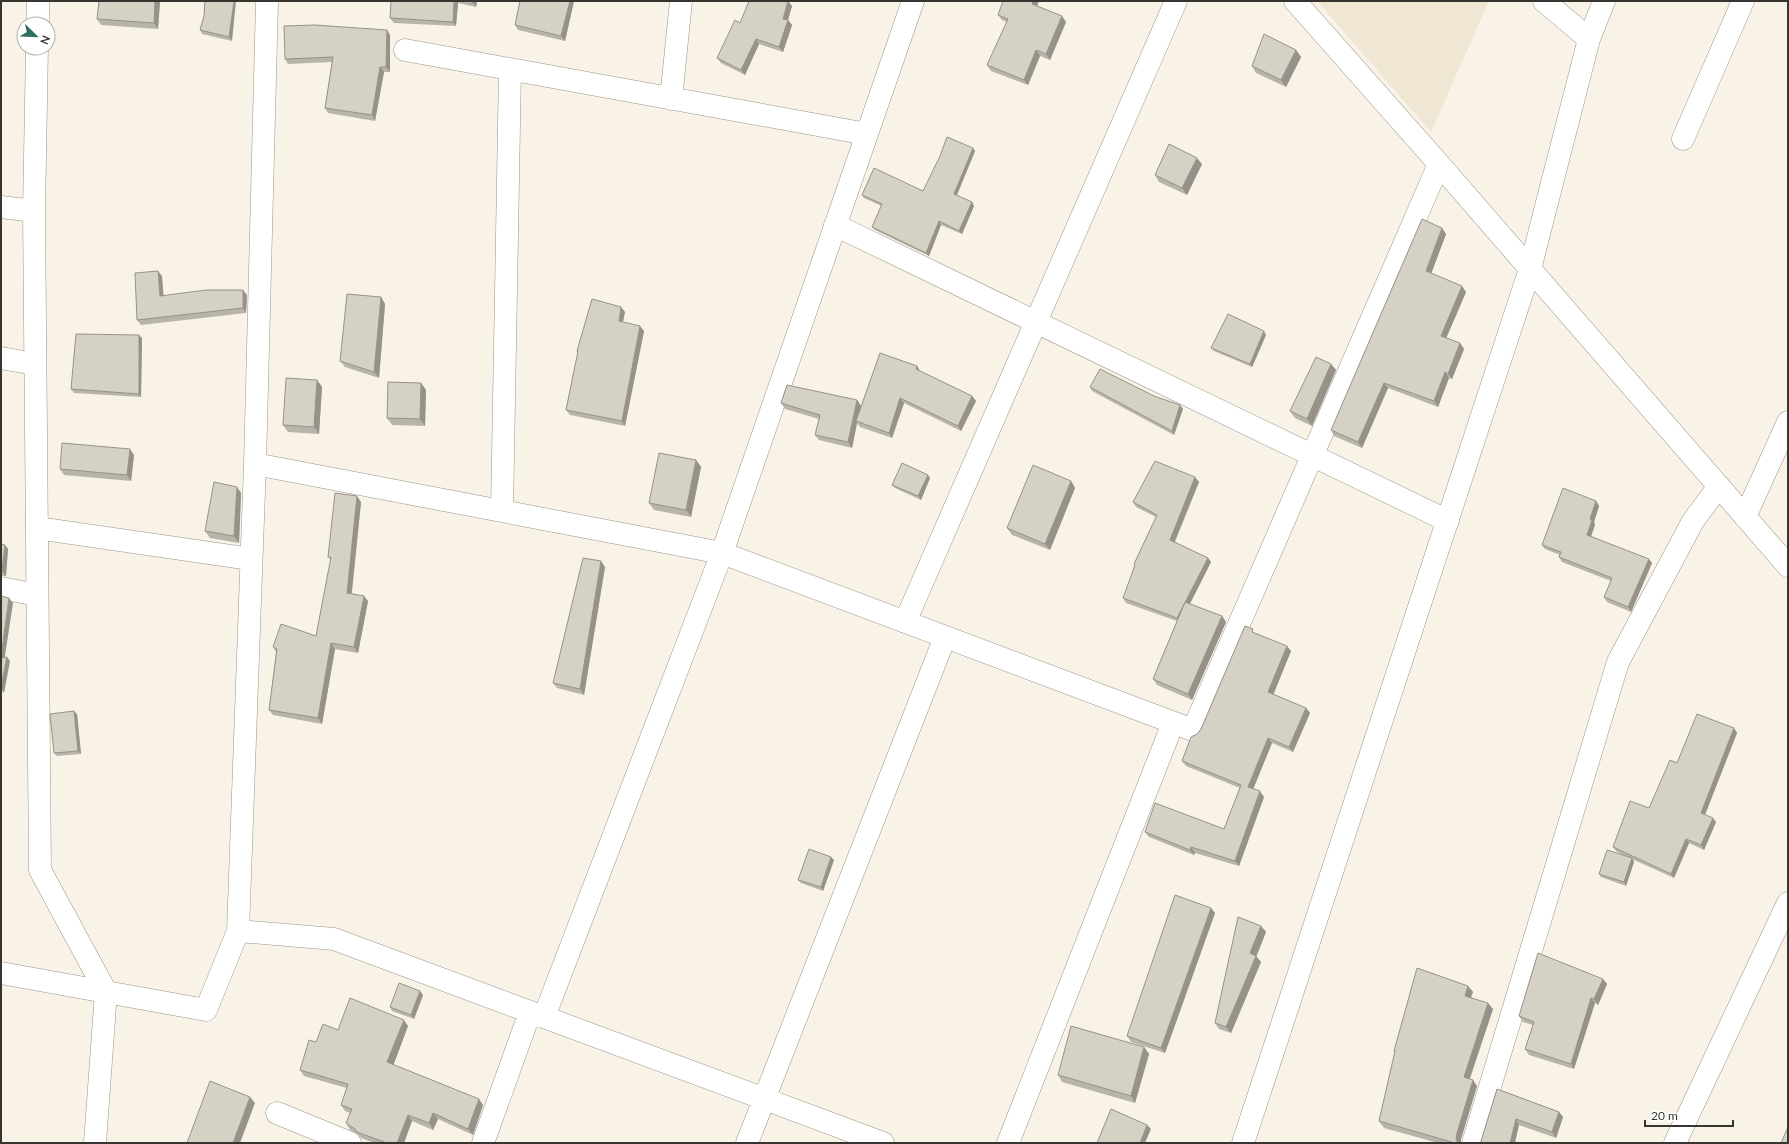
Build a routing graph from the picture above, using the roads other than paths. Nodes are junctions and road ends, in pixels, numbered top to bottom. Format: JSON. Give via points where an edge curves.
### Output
{"nodes":[{"id":1,"x":38,"y":1,"type":"edge"},
{"id":2,"x":267,"y":1,"type":"edge"},
{"id":3,"x":681,"y":1,"type":"edge"},
{"id":4,"x":913,"y":1,"type":"edge"},
{"id":5,"x":1176,"y":1,"type":"edge"},
{"id":6,"x":1295,"y":1,"type":"edge"},
{"id":7,"x":1544,"y":1,"type":"edge"},
{"id":8,"x":1604,"y":1,"type":"edge"},
{"id":9,"x":1743,"y":1,"type":"edge"},
{"id":10,"x":38,"y":16,"type":"edge"},
{"id":11,"x":1589,"y":40,"type":"junction"},
{"id":12,"x":405,"y":50,"type":"dead end"},
{"id":13,"x":38,"y":56,"type":"edge"},
{"id":14,"x":510,"y":70,"type":"junction"},
{"id":15,"x":671,"y":100,"type":"junction"},
{"id":16,"x":867,"y":134,"type":"junction"},
{"id":17,"x":1683,"y":139,"type":"dead end"},
{"id":18,"x":1439,"y":164,"type":"junction"},
{"id":19,"x":1,"y":207,"type":"edge"},
{"id":20,"x":34,"y":211,"type":"junction"},
{"id":21,"x":836,"y":225,"type":"junction"},
{"id":22,"x":1530,"y":269,"type":"junction"},
{"id":23,"x":1036,"y":321,"type":"junction"},
{"id":24,"x":1,"y":358,"type":"edge"},
{"id":25,"x":35,"y":364,"type":"junction"},
{"id":26,"x":1788,"y":422,"type":"edge"},
{"id":27,"x":1312,"y":455,"type":"junction"},
{"id":28,"x":255,"y":464,"type":"junction"},
{"id":29,"x":1719,"y":486,"type":"junction"},
{"id":30,"x":502,"y":511,"type":"junction"},
{"id":31,"x":1745,"y":516,"type":"junction"},
{"id":32,"x":1448,"y":521,"type":"junction"},
{"id":33,"x":37,"y":528,"type":"junction"},
{"id":34,"x":722,"y":553,"type":"junction"},
{"id":35,"x":251,"y":559,"type":"junction"},
{"id":36,"x":1788,"y":566,"type":"edge"},
{"id":37,"x":1,"y":588,"type":"edge"},
{"id":38,"x":37,"y":595,"type":"junction"},
{"id":39,"x":905,"y":622,"type":"junction"},
{"id":40,"x":945,"y":637,"type":"junction"},
{"id":41,"x":1173,"y":723,"type":"junction"},
{"id":42,"x":1788,"y":903,"type":"edge"},
{"id":43,"x":238,"y":931,"type":"junction"},
{"id":44,"x":1,"y":973,"type":"edge"},
{"id":45,"x":106,"y":992,"type":"junction"},
{"id":46,"x":537,"y":1015,"type":"junction"},
{"id":47,"x":764,"y":1099,"type":"junction"},
{"id":48,"x":277,"y":1113,"type":"dead end"},
{"id":49,"x":95,"y":1143,"type":"edge"},
{"id":50,"x":350,"y":1143,"type":"edge"},
{"id":51,"x":484,"y":1143,"type":"edge"},
{"id":52,"x":747,"y":1143,"type":"edge"},
{"id":53,"x":883,"y":1143,"type":"edge"},
{"id":54,"x":1008,"y":1143,"type":"edge"},
{"id":55,"x":1243,"y":1143,"type":"edge"},
{"id":56,"x":1474,"y":1143,"type":"edge"},
{"id":57,"x":1675,"y":1143,"type":"edge"}],
"edges":[{"from":1,"to":10,"type":"street"},
{"from":2,"to":28,"type":"street"},
{"from":3,"to":15,"type":"street"},
{"from":4,"to":16,"type":"street"},
{"from":5,"to":23,"type":"street"},
{"from":6,"to":18,"type":"street"},
{"from":7,"to":11,"type":"street"},
{"from":8,"to":11,"type":"street"},
{"from":9,"to":17,"type":"street"},
{"from":11,"to":22,"type":"street"},
{"from":12,"to":14,"type":"street"},
{"from":13,"to":20,"type":"street"},
{"from":14,"to":15,"type":"street"},
{"from":14,"to":30,"type":"street"},
{"from":15,"to":16,"type":"street"},
{"from":16,"to":21,"type":"street"},
{"from":18,"to":22,"type":"street"},
{"from":18,"to":27,"type":"street"},
{"from":19,"to":20,"type":"street"},
{"from":20,"to":25,"type":"street"},
{"from":21,"to":23,"type":"street"},
{"from":21,"to":34,"type":"street"},
{"from":22,"to":29,"type":"street"},
{"from":22,"to":32,"type":"street"},
{"from":23,"to":27,"type":"street"},
{"from":23,"to":39,"type":"street"},
{"from":24,"to":25,"type":"street"},
{"from":25,"to":33,"type":"street"},
{"from":26,"to":31,"type":"street"},
{"from":27,"to":32,"type":"street"},
{"from":27,"to":41,"type":"street","via":[[1193,730]]},
{"from":28,"to":30,"type":"street"},
{"from":28,"to":35,"type":"street"},
{"from":29,"to":31,"type":"street"},
{"from":29,"to":56,"type":"street","via":[[1693,521],[1618,662]]},
{"from":30,"to":34,"type":"street"},
{"from":31,"to":36,"type":"street"},
{"from":32,"to":55,"type":"street"},
{"from":33,"to":35,"type":"street"},
{"from":33,"to":38,"type":"street"},
{"from":34,"to":39,"type":"street"},
{"from":34,"to":46,"type":"street"},
{"from":35,"to":43,"type":"street"},
{"from":37,"to":38,"type":"street"},
{"from":38,"to":45,"type":"street","via":[[40,870]]},
{"from":39,"to":40,"type":"street"},
{"from":40,"to":41,"type":"street"},
{"from":40,"to":47,"type":"street"},
{"from":41,"to":54,"type":"street"},
{"from":42,"to":57,"type":"street"},
{"from":43,"to":45,"type":"street","via":[[206,1010]]},
{"from":43,"to":46,"type":"street","via":[[334,939]]},
{"from":44,"to":45,"type":"street"},
{"from":45,"to":49,"type":"street"},
{"from":46,"to":47,"type":"street"},
{"from":46,"to":51,"type":"street"},
{"from":47,"to":52,"type":"street"},
{"from":47,"to":53,"type":"street"},
{"from":48,"to":50,"type":"street"}]}
